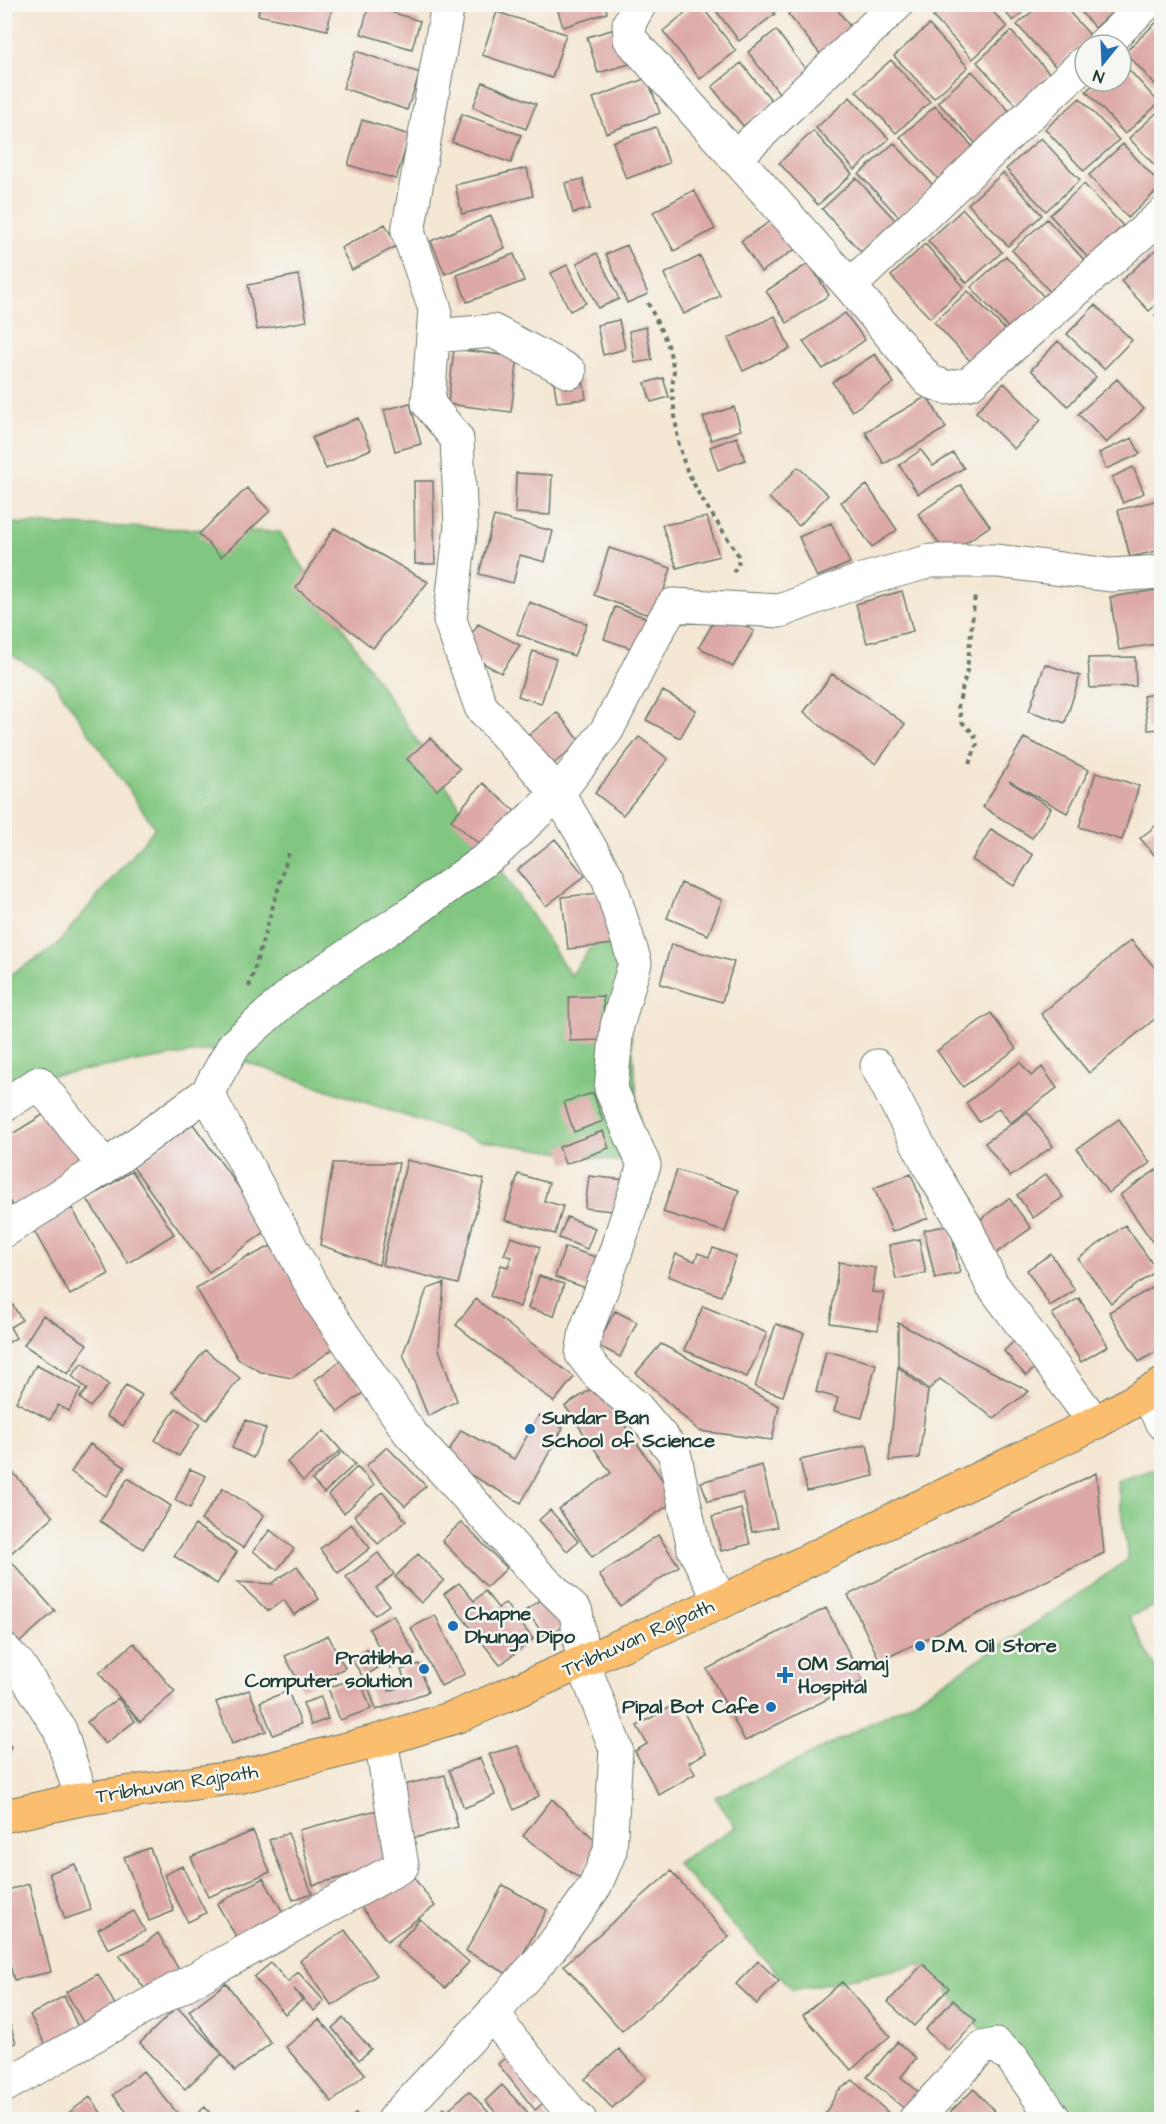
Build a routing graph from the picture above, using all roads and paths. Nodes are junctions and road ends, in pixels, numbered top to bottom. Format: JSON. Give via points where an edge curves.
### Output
{"nodes":[{"id":1,"x":448,"y":4,"type":"edge"},
{"id":2,"x":640,"y":4,"type":"edge"},
{"id":3,"x":897,"y":4,"type":"edge"},
{"id":4,"x":1146,"y":4,"type":"edge"},
{"id":5,"x":1116,"y":33,"type":"edge"},
{"id":6,"x":1073,"y":73,"type":"edge"},
{"id":7,"x":735,"y":158,"type":"junction"},
{"id":8,"x":1161,"y":215,"type":"edge"},
{"id":9,"x":850,"y":286,"type":"junction"},
{"id":10,"x":648,"y":303,"type":"dead end"},
{"id":11,"x":433,"y":336,"type":"junction"},
{"id":12,"x":570,"y":372,"type":"dead end"},
{"id":13,"x":981,"y":561,"type":"junction"},
{"id":14,"x":1161,"y":573,"type":"edge"},
{"id":15,"x":735,"y":609,"type":"junction"},
{"id":16,"x":969,"y":764,"type":"dead end"},
{"id":17,"x":558,"y":794,"type":"junction"},
{"id":18,"x":289,"y":852,"type":"dead end"},
{"id":19,"x":248,"y":990,"type":"dead end"},
{"id":20,"x":876,"y":1066,"type":"dead end"},
{"id":21,"x":207,"y":1092,"type":"junction"},
{"id":22,"x":4,"y":1105,"type":"edge"},
{"id":23,"x":105,"y":1167,"type":"junction"},
{"id":24,"x":4,"y":1231,"type":"edge"},
{"id":25,"x":1154,"y":1389,"type":"edge"},
{"id":26,"x":1095,"y":1423,"type":"junction"},
{"id":27,"x":1161,"y":1423,"type":"edge"},
{"id":28,"x":721,"y":1602,"type":"junction"},
{"id":29,"x":4,"y":1650,"type":"edge"},
{"id":30,"x":582,"y":1663,"type":"junction"},
{"id":31,"x":381,"y":1740,"type":"junction"},
{"id":32,"x":82,"y":1799,"type":"junction"},
{"id":33,"x":4,"y":1801,"type":"edge"},
{"id":34,"x":4,"y":1816,"type":"edge"},
{"id":35,"x":495,"y":2011,"type":"junction"},
{"id":36,"x":4,"y":2086,"type":"edge"},
{"id":37,"x":393,"y":2120,"type":"edge"},
{"id":38,"x":580,"y":2120,"type":"edge"},
{"id":39,"x":915,"y":2120,"type":"edge"},
{"id":40,"x":1055,"y":2120,"type":"edge"}],
"edges":[{"from":1,"to":11,"type":"street","via":[[408,232],[435,309]]},
{"from":2,"to":7,"type":"street","via":[[629,23],[630,39]]},
{"from":3,"to":7,"type":"street"},
{"from":4,"to":5,"type":"street"},
{"from":6,"to":9,"type":"street"},
{"from":7,"to":9,"type":"street"},
{"from":8,"to":9,"type":"street","via":[[970,383],[948,388],[929,381]]},
{"from":10,"to":15,"type":"path","via":[[668,345],[674,370],[672,391],[685,466],[739,556],[733,572]]},
{"from":11,"to":12,"type":"street","via":[[493,331]]},
{"from":11,"to":17,"type":"street","via":[[428,403],[457,439],[461,526],[450,620],[481,707]]},
{"from":13,"to":14,"type":"street","via":[[1110,575]]},
{"from":13,"to":15,"type":"street","via":[[931,561],[859,581],[780,611]]},
{"from":13,"to":16,"type":"path","via":[[967,670],[958,706],[962,722],[974,734],[977,744]]},
{"from":15,"to":17,"type":"street","via":[[673,605],[607,730]]},
{"from":17,"to":21,"type":"street","via":[[488,858],[297,989],[234,1045]]},
{"from":17,"to":28,"type":"street","via":[[609,880],[635,963],[617,1026],[611,1089],[644,1165],[586,1331],[582,1354],[597,1373],[637,1408],[674,1452],[694,1549]]},
{"from":18,"to":19,"type":"path"},
{"from":20,"to":26,"type":"street","via":[[966,1227],[991,1283]]},
{"from":21,"to":23,"type":"street"},
{"from":21,"to":30,"type":"street","via":[[319,1299],[409,1432],[576,1612]]},
{"from":22,"to":23,"type":"street","via":[[39,1083]]},
{"from":23,"to":24,"type":"street"},
{"from":25,"to":26,"type":"highway","name":"Tribhuvan Rajpath"},
{"from":25,"to":27,"type":"street"},
{"from":26,"to":28,"type":"highway","name":"Tribhuvan Rajpath"},
{"from":28,"to":30,"type":"highway","name":"Tribhuvan Rajpath"},
{"from":29,"to":32,"type":"street","via":[[19,1665],[60,1730]]},
{"from":30,"to":31,"type":"highway","name":"Tribhuvan Rajpath","via":[[458,1716]]},
{"from":30,"to":35,"type":"street","via":[[616,1749],[610,1851],[595,1886],[550,1949]]},
{"from":31,"to":32,"type":"highway","name":"Tribhuvan Rajpath","via":[[238,1777]]},
{"from":31,"to":36,"type":"street","via":[[402,1866]]},
{"from":32,"to":33,"type":"highway","name":"Tribhuvan Rajpath"},
{"from":32,"to":34,"type":"highway","name":"Tribhuvan Rajpath"},
{"from":35,"to":37,"type":"street"},
{"from":35,"to":38,"type":"street","via":[[505,2031]]},
{"from":39,"to":40,"type":"street","via":[[982,2048],[996,2045],[1012,2058]]}]}
